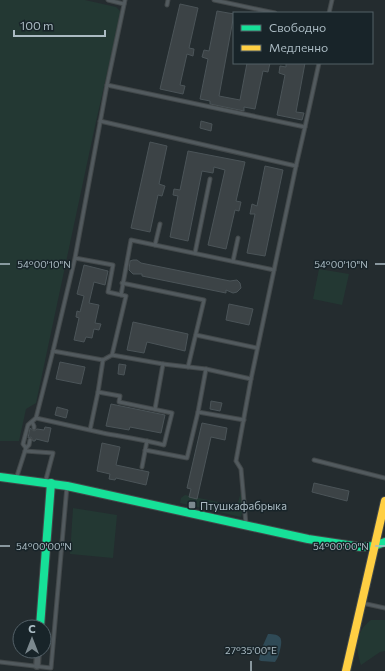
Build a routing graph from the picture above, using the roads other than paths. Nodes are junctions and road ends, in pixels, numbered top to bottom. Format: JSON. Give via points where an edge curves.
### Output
{"nodes":[{"id":1,"x":108,"y":0,"type":"edge"},
{"id":2,"x":168,"y":0,"type":"edge"},
{"id":3,"x":214,"y":0,"type":"edge"},
{"id":4,"x":332,"y":0,"type":"edge"},
{"id":5,"x":124,"y":2,"type":"edge"},
{"id":6,"x":167,"y":5,"type":"dead end"},
{"id":7,"x":270,"y":12,"type":"edge"},
{"id":8,"x":329,"y":12,"type":"edge"},
{"id":9,"x":319,"y":64,"type":"edge"},
{"id":10,"x":107,"y":84,"type":"junction"},
{"id":11,"x":100,"y":121,"type":"junction"},
{"id":12,"x":305,"y":127,"type":"junction"},
{"id":13,"x":296,"y":166,"type":"junction"},
{"id":14,"x":210,"y":179,"type":"dead end"},
{"id":15,"x":160,"y":224,"type":"dead end"},
{"id":16,"x":238,"y":238,"type":"dead end"},
{"id":17,"x":156,"y":245,"type":"junction"},
{"id":18,"x":195,"y":253,"type":"junction"},
{"id":19,"x":75,"y":258,"type":"junction"},
{"id":20,"x":233,"y":261,"type":"junction"},
{"id":21,"x":274,"y":270,"type":"junction"},
{"id":22,"x":122,"y":283,"type":"junction"},
{"id":23,"x":120,"y":295,"type":"junction"},
{"id":24,"x":196,"y":335,"type":"junction"},
{"id":25,"x":257,"y":348,"type":"junction"},
{"id":26,"x":52,"y":350,"type":"junction"},
{"id":27,"x":112,"y":355,"type":"junction"},
{"id":28,"x":103,"y":360,"type":"junction"},
{"id":29,"x":163,"y":364,"type":"junction"},
{"id":30,"x":188,"y":367,"type":"junction"},
{"id":31,"x":206,"y":369,"type":"junction"},
{"id":32,"x":251,"y":379,"type":"junction"},
{"id":33,"x":98,"y":392,"type":"junction"},
{"id":34,"x":155,"y":409,"type":"junction"},
{"id":35,"x":198,"y":412,"type":"junction"},
{"id":36,"x":36,"y":418,"type":"junction"},
{"id":37,"x":244,"y":420,"type":"junction"},
{"id":38,"x":32,"y":422,"type":"junction"},
{"id":39,"x":34,"y":428,"type":"dead end"},
{"id":40,"x":90,"y":430,"type":"junction"},
{"id":41,"x":30,"y":440,"type":"dead end"},
{"id":42,"x":147,"y":441,"type":"junction"},
{"id":43,"x":25,"y":450,"type":"junction"},
{"id":44,"x":145,"y":450,"type":"junction"},
{"id":45,"x":314,"y":460,"type":"dead end"},
{"id":46,"x":142,"y":467,"type":"dead end"},
{"id":47,"x":0,"y":477,"type":"edge"},
{"id":48,"x":385,"y":478,"type":"edge"},
{"id":49,"x":16,"y":479,"type":"junction"},
{"id":50,"x":48,"y":483,"type":"junction"},
{"id":51,"x":67,"y":486,"type":"junction"},
{"id":52,"x":385,"y":501,"type":"edge"},
{"id":53,"x":246,"y":526,"type":"junction"},
{"id":54,"x":385,"y":542,"type":"edge"},
{"id":55,"x":374,"y":546,"type":"junction"},
{"id":56,"x":362,"y":603,"type":"junction"},
{"id":57,"x":385,"y":608,"type":"edge"},
{"id":58,"x":40,"y":619,"type":"edge"},
{"id":59,"x":0,"y":662,"type":"edge"},
{"id":60,"x":38,"y":669,"type":"edge"},
{"id":61,"x":346,"y":671,"type":"edge"}],
"edges":[{"from":1,"to":5,"type":"lane"},
{"from":2,"to":6,"type":"lane"},
{"from":3,"to":7,"type":"lane"},
{"from":4,"to":8,"type":"lane"},
{"from":5,"to":10,"type":"lane"},
{"from":9,"to":12,"type":"lane"},
{"from":10,"to":11,"type":"lane"},
{"from":10,"to":12,"type":"lane"},
{"from":11,"to":13,"type":"lane"},
{"from":11,"to":19,"type":"lane"},
{"from":12,"to":13,"type":"lane"},
{"from":13,"to":21,"type":"lane"},
{"from":14,"to":18,"type":"lane"},
{"from":15,"to":17,"type":"lane"},
{"from":16,"to":20,"type":"lane"},
{"from":17,"to":18,"type":"lane"},
{"from":17,"to":22,"type":"lane","via":[[131,240]]},
{"from":18,"to":20,"type":"lane"},
{"from":19,"to":23,"type":"lane","via":[[113,265],[108,292]]},
{"from":19,"to":26,"type":"lane"},
{"from":20,"to":21,"type":"lane"},
{"from":21,"to":25,"type":"lane"},
{"from":22,"to":23,"type":"lane"},
{"from":22,"to":24,"type":"lane","via":[[204,300]]},
{"from":23,"to":27,"type":"lane","via":[[126,296]]},
{"from":24,"to":25,"type":"lane"},
{"from":24,"to":30,"type":"lane"},
{"from":25,"to":32,"type":"lane"},
{"from":26,"to":28,"type":"lane"},
{"from":26,"to":36,"type":"lane"},
{"from":27,"to":28,"type":"lane"},
{"from":27,"to":29,"type":"lane"},
{"from":28,"to":33,"type":"lane"},
{"from":29,"to":30,"type":"lane"},
{"from":29,"to":34,"type":"lane"},
{"from":30,"to":31,"type":"lane"},
{"from":31,"to":32,"type":"lane"},
{"from":31,"to":35,"type":"lane"},
{"from":32,"to":37,"type":"lane"},
{"from":33,"to":34,"type":"lane","via":[[120,396],[119,402]]},
{"from":33,"to":40,"type":"lane"},
{"from":34,"to":42,"type":"lane","via":[[172,414],[164,445]]},
{"from":35,"to":37,"type":"lane"},
{"from":35,"to":44,"type":"lane","via":[[187,458]]},
{"from":36,"to":38,"type":"lane"},
{"from":36,"to":40,"type":"lane"},
{"from":37,"to":53,"type":"lane","via":[[236,461],[241,469]]},
{"from":38,"to":39,"type":"lane"},
{"from":38,"to":43,"type":"lane","via":[[28,424],[23,444]]},
{"from":40,"to":42,"type":"lane"},
{"from":41,"to":43,"type":"lane"},
{"from":42,"to":44,"type":"lane"},
{"from":43,"to":49,"type":"lane"},
{"from":43,"to":50,"type":"lane","via":[[53,453]]},
{"from":44,"to":46,"type":"lane"},
{"from":45,"to":48,"type":"lane"},
{"from":47,"to":49,"type":"main road"},
{"from":49,"to":50,"type":"main road"},
{"from":50,"to":51,"type":"main road"},
{"from":50,"to":58,"type":"main road"},
{"from":51,"to":53,"type":"main road"},
{"from":51,"to":60,"type":"lane","via":[[51,668]]},
{"from":52,"to":55,"type":"main road"},
{"from":53,"to":55,"type":"main road","via":[[308,540],[361,547]]},
{"from":54,"to":55,"type":"main road"},
{"from":55,"to":56,"type":"main road"},
{"from":56,"to":57,"type":"lane"},
{"from":56,"to":61,"type":"main road"},
{"from":59,"to":60,"type":"lane"}]}
